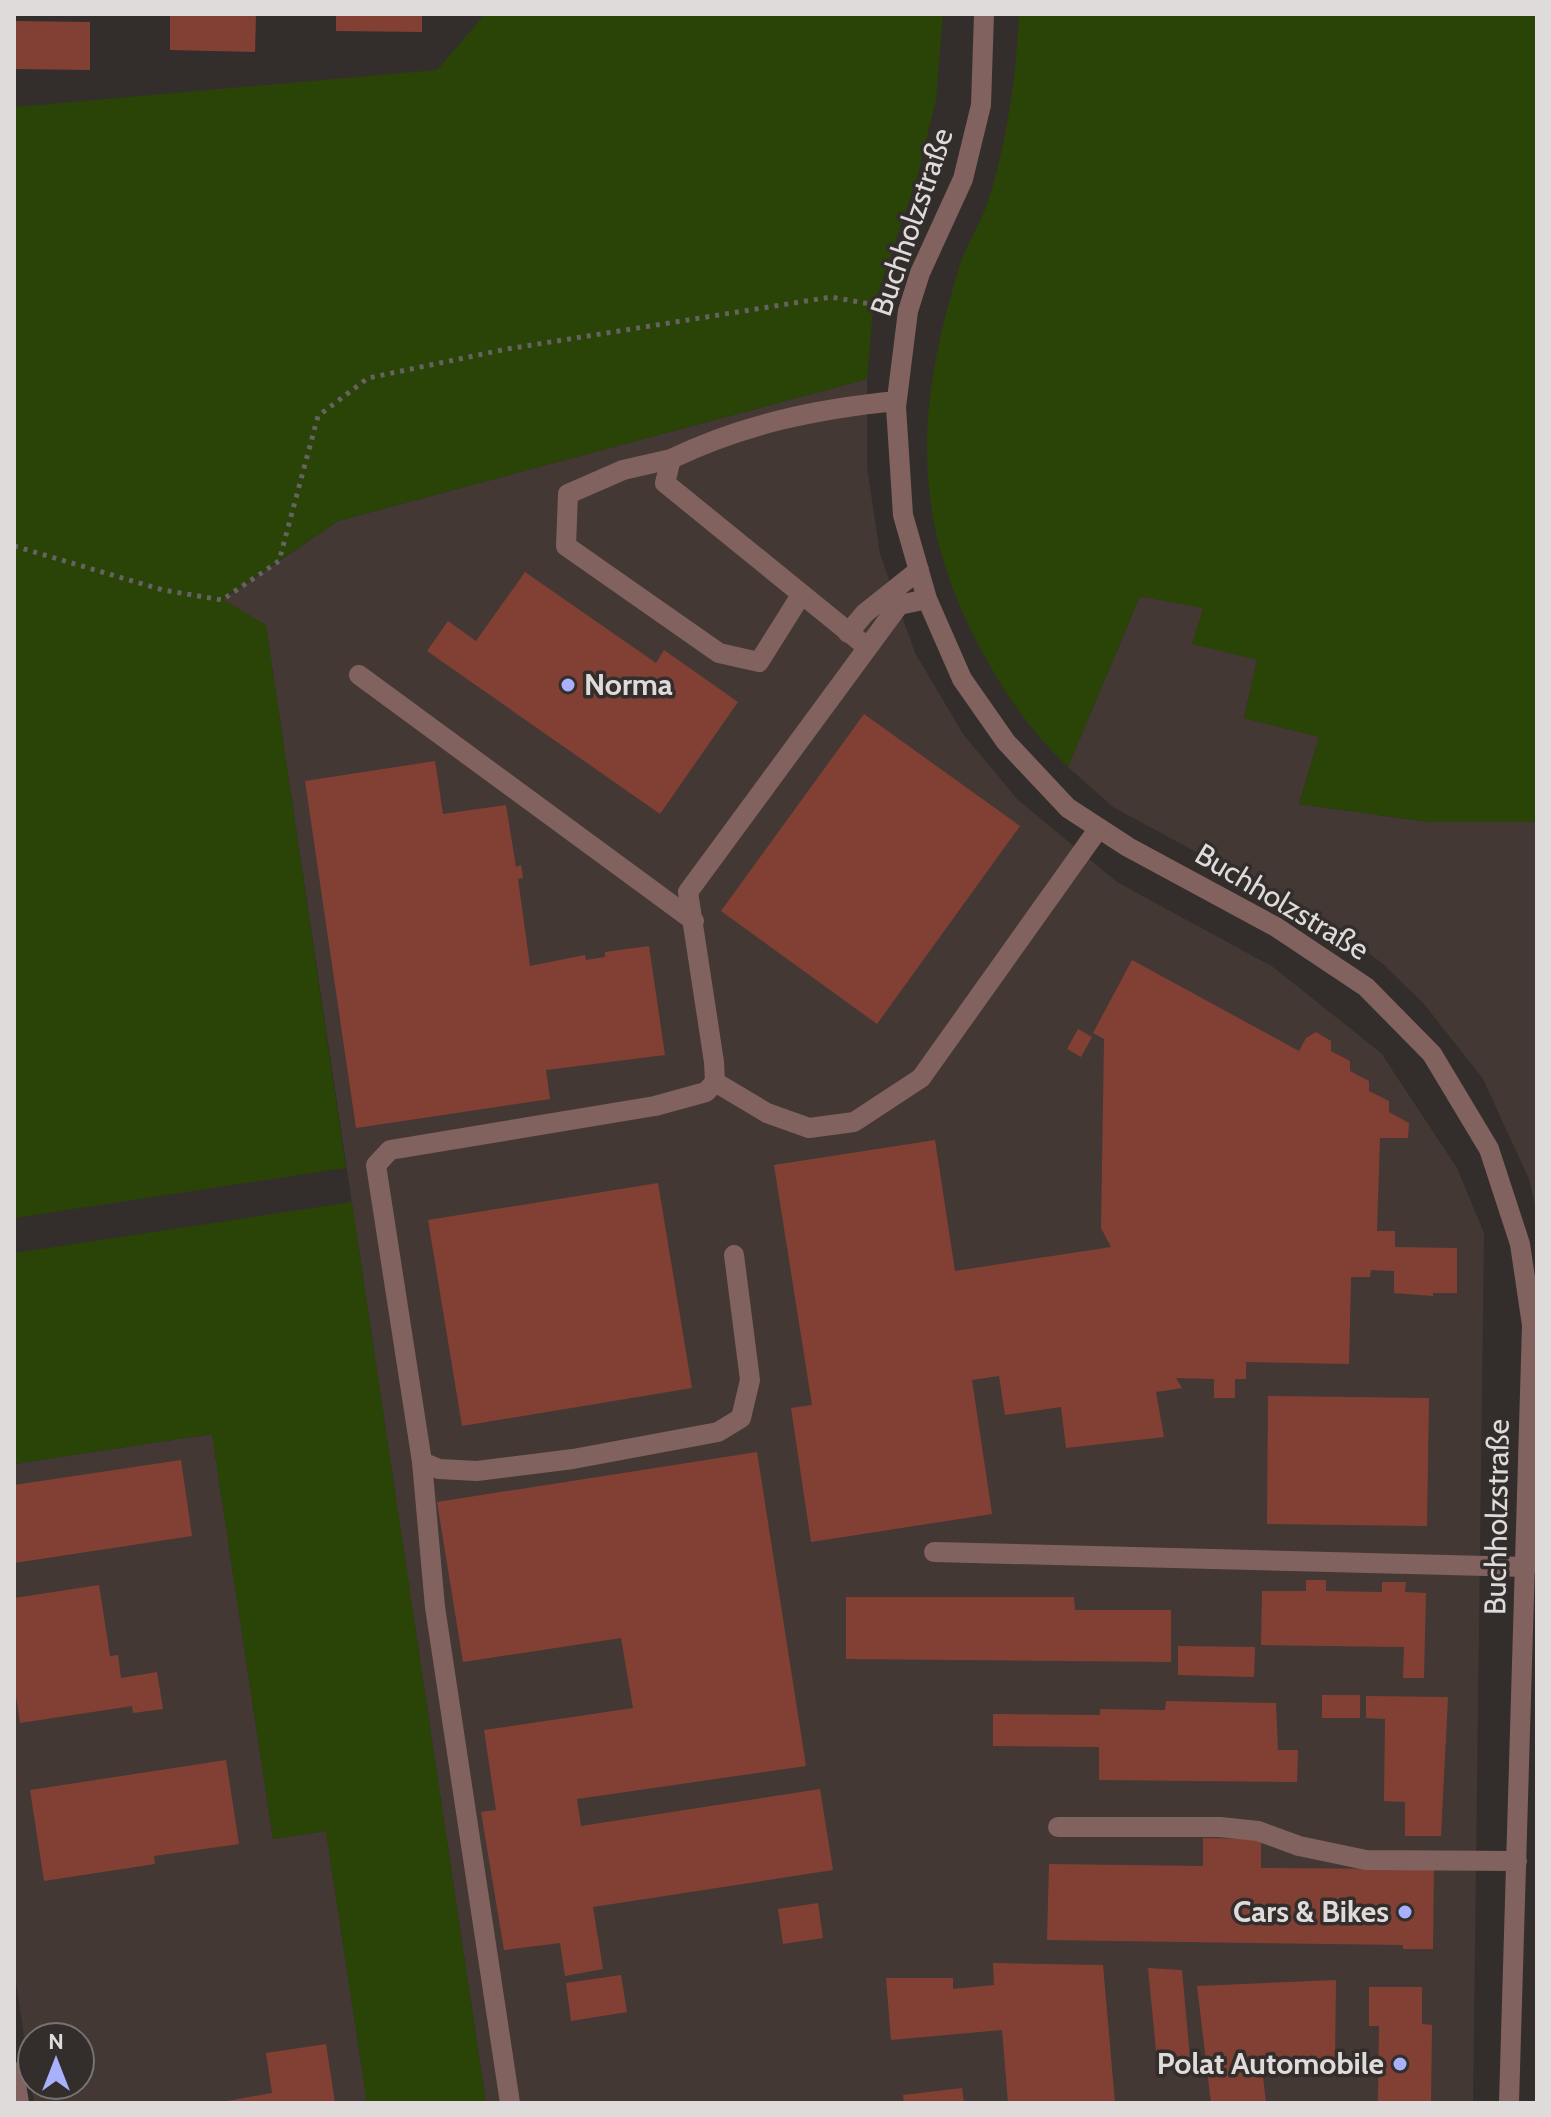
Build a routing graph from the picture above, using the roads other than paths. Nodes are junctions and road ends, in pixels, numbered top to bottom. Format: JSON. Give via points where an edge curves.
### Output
{"nodes":[{"id":1,"x":984,"y":14,"type":"edge"},
{"id":2,"x":896,"y":401,"type":"junction"},
{"id":3,"x":671,"y":459,"type":"junction"},
{"id":4,"x":919,"y":570,"type":"junction"},
{"id":5,"x":801,"y":595,"type":"junction"},
{"id":6,"x":927,"y":599,"type":"junction"},
{"id":7,"x":848,"y":633,"type":"junction"},
{"id":8,"x":867,"y":647,"type":"junction"},
{"id":9,"x":359,"y":675,"type":"dead end"},
{"id":10,"x":1099,"y":828,"type":"junction"},
{"id":11,"x":694,"y":921,"type":"junction"},
{"id":12,"x":715,"y":1082,"type":"junction"},
{"id":13,"x":734,"y":1255,"type":"dead end"},
{"id":14,"x":422,"y":1462,"type":"junction"},
{"id":15,"x":934,"y":1552,"type":"dead end"},
{"id":16,"x":1527,"y":1567,"type":"junction"},
{"id":17,"x":1058,"y":1827,"type":"dead end"},
{"id":18,"x":1517,"y":1861,"type":"junction"},
{"id":19,"x":14,"y":2072,"type":"edge"},
{"id":20,"x":19,"y":2103,"type":"edge"},
{"id":21,"x":510,"y":2103,"type":"edge"},
{"id":22,"x":1509,"y":2103,"type":"edge"}],
"edges":[{"from":1,"to":2,"type":"street","name":"Buchholzstraße","via":[[981,105],[963,179],[908,311]]},
{"from":2,"to":3,"type":"street","via":[[824,408],[717,436]]},
{"from":2,"to":4,"type":"street","name":"Buchholzstraße","via":[[903,515]]},
{"from":3,"to":5,"type":"street","via":[[665,483]]},
{"from":3,"to":5,"type":"street","via":[[623,470],[568,494],[566,546],[719,653],[759,662]]},
{"from":4,"to":6,"type":"street","name":"Buchholzstraße"},
{"from":4,"to":7,"type":"street"},
{"from":5,"to":7,"type":"street"},
{"from":6,"to":8,"type":"street","via":[[899,605]]},
{"from":6,"to":10,"type":"street","name":"Buchholzstraße","via":[[962,679],[1006,742],[1068,808]]},
{"from":7,"to":8,"type":"street"},
{"from":8,"to":11,"type":"street","via":[[695,880],[688,892]]},
{"from":9,"to":11,"type":"street"},
{"from":10,"to":12,"type":"street","via":[[921,1078],[854,1122],[809,1128],[767,1113]]},
{"from":10,"to":16,"type":"street","name":"Buchholzstraße","via":[[1276,927],[1366,987],[1432,1054],[1489,1149],[1520,1244],[1532,1325]]},
{"from":11,"to":12,"type":"street"},
{"from":12,"to":14,"type":"street","via":[[706,1092],[655,1106],[390,1150],[382,1157],[376,1165]]},
{"from":13,"to":14,"type":"street","via":[[750,1380],[741,1418],[718,1432],[573,1459],[477,1471],[439,1469]]},
{"from":14,"to":21,"type":"street","via":[[435,1607]]},
{"from":15,"to":16,"type":"street"},
{"from":16,"to":18,"type":"street","name":"Buchholzstraße"},
{"from":17,"to":18,"type":"street","via":[[1220,1827],[1258,1831],[1366,1860]]},
{"from":18,"to":22,"type":"street","name":"Buchholzstraße"},
{"from":19,"to":20,"type":"street"}]}
